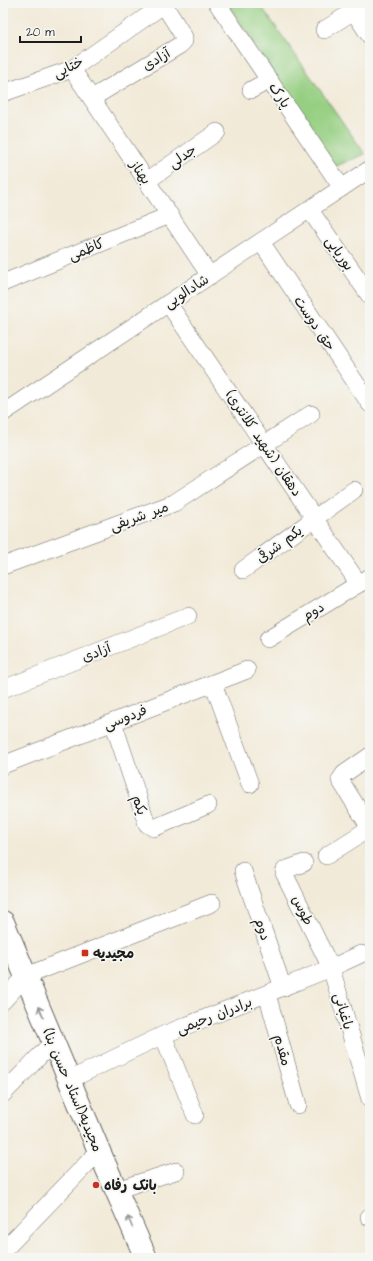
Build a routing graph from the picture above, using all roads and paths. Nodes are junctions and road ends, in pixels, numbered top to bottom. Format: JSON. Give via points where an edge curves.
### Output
{"nodes":[{"id":1,"x":217,"y":3,"type":"edge"},
{"id":2,"x":165,"y":4,"type":"edge"},
{"id":3,"x":356,"y":6,"type":"edge"},
{"id":4,"x":324,"y":30,"type":"dead end"},
{"id":5,"x":370,"y":36,"type":"edge"},
{"id":6,"x":72,"y":69,"type":"junction"},
{"id":7,"x":270,"y":80,"type":"junction"},
{"id":8,"x":250,"y":90,"type":"dead end"},
{"id":9,"x":3,"y":93,"type":"edge"},
{"id":10,"x":92,"y":98,"type":"junction"},
{"id":11,"x":217,"y":132,"type":"dead end"},
{"id":12,"x":370,"y":169,"type":"edge"},
{"id":13,"x":147,"y":181,"type":"junction"},
{"id":14,"x":342,"y":188,"type":"junction"},
{"id":15,"x":309,"y":210,"type":"junction"},
{"id":16,"x":170,"y":215,"type":"junction"},
{"id":17,"x":260,"y":242,"type":"junction"},
{"id":18,"x":210,"y":276,"type":"junction"},
{"id":19,"x":3,"y":283,"type":"edge"},
{"id":20,"x":370,"y":296,"type":"edge"},
{"id":21,"x":168,"y":303,"type":"junction"},
{"id":22,"x":370,"y":404,"type":"edge"},
{"id":23,"x":3,"y":413,"type":"edge"},
{"id":24,"x":311,"y":414,"type":"dead end"},
{"id":25,"x":265,"y":445,"type":"junction"},
{"id":26,"x":354,"y":490,"type":"dead end"},
{"id":27,"x":314,"y":518,"type":"junction"},
{"id":28,"x":3,"y":566,"type":"edge"},
{"id":29,"x":243,"y":570,"type":"dead end"},
{"id":30,"x":364,"y":581,"type":"edge"},
{"id":31,"x":188,"y":616,"type":"dead end"},
{"id":32,"x":268,"y":639,"type":"dead end"},
{"id":33,"x":247,"y":670,"type":"dead end"},
{"id":34,"x":214,"y":683,"type":"junction"},
{"id":35,"x":3,"y":688,"type":"edge"},
{"id":36,"x":113,"y":722,"type":"junction"},
{"id":37,"x":370,"y":756,"type":"edge"},
{"id":38,"x":3,"y":765,"type":"edge"},
{"id":39,"x":250,"y":784,"type":"dead end"},
{"id":40,"x":208,"y":805,"type":"dead end"},
{"id":41,"x":370,"y":828,"type":"edge"},
{"id":42,"x":326,"y":856,"type":"dead end"},
{"id":43,"x":304,"y":863,"type":"dead end"},
{"id":44,"x":243,"y":871,"type":"dead end"},
{"id":45,"x":212,"y":903,"type":"dead end"},
{"id":46,"x":3,"y":922,"type":"edge"},
{"id":47,"x":361,"y":954,"type":"dead end"},
{"id":48,"x":331,"y":968,"type":"junction"},
{"id":49,"x":26,"y":976,"type":"junction"},
{"id":50,"x":283,"y":988,"type":"junction"},
{"id":51,"x":267,"y":994,"type":"junction"},
{"id":52,"x":3,"y":1001,"type":"edge"},
{"id":53,"x":163,"y":1035,"type":"junction"},
{"id":54,"x":53,"y":1042,"type":"junction"},
{"id":55,"x":69,"y":1080,"type":"junction"},
{"id":56,"x":3,"y":1094,"type":"edge"},
{"id":57,"x":370,"y":1099,"type":"edge"},
{"id":58,"x":298,"y":1105,"type":"dead end"},
{"id":59,"x":195,"y":1115,"type":"dead end"},
{"id":60,"x":99,"y":1151,"type":"junction"},
{"id":61,"x":176,"y":1171,"type":"dead end"},
{"id":62,"x":116,"y":1190,"type":"junction"},
{"id":63,"x":3,"y":1252,"type":"edge"},
{"id":64,"x":146,"y":1258,"type":"edge"}],
"edges":[{"from":1,"to":7,"type":"street","name":"پارک"},
{"from":2,"to":6,"type":"street","name":"ختایی"},
{"from":2,"to":10,"type":"street","name":"آزادی","via":[[184,41]]},
{"from":3,"to":4,"type":"street"},
{"from":3,"to":5,"type":"street"},
{"from":6,"to":9,"type":"street","name":"ختایی"},
{"from":6,"to":10,"type":"street","name":"بهناز"},
{"from":7,"to":8,"type":"street"},
{"from":7,"to":14,"type":"street","name":"پارک"},
{"from":10,"to":13,"type":"street","name":"بهناز"},
{"from":11,"to":13,"type":"street","name":"جدلی"},
{"from":12,"to":14,"type":"street","name":"شادالویی"},
{"from":13,"to":16,"type":"street","name":"بهناز"},
{"from":14,"to":15,"type":"street","name":"شادالویی"},
{"from":15,"to":17,"type":"street","name":"شادالویی"},
{"from":15,"to":20,"type":"street","name":"بوریایی"},
{"from":16,"to":18,"type":"street","name":"بهناز"},
{"from":16,"to":19,"type":"street","name":"کاظمی"},
{"from":17,"to":18,"type":"street","name":"شادالویی"},
{"from":17,"to":22,"type":"street","name":"حق دوست"},
{"from":18,"to":21,"type":"street","name":"شادالویی"},
{"from":21,"to":23,"type":"street","name":"شادالویی"},
{"from":21,"to":25,"type":"street","name":"دهقان (شهید کلانتری)"},
{"from":24,"to":25,"type":"street","name":"میر شریفی"},
{"from":25,"to":27,"type":"street","name":"دهقان (شهید کلانتری)"},
{"from":25,"to":28,"type":"street","name":"میر شریفی","via":[[174,503]]},
{"from":26,"to":27,"type":"street","name":"یکم شرقی"},
{"from":27,"to":29,"type":"street","name":"یکم شرقی"},
{"from":27,"to":30,"type":"street","name":"دهقان (شهید کلانتری)"},
{"from":30,"to":32,"type":"street","name":"دوم"},
{"from":31,"to":35,"type":"street","name":"آزادی"},
{"from":33,"to":34,"type":"street","name":"فردوسی"},
{"from":34,"to":36,"type":"street","name":"فردوسی"},
{"from":34,"to":39,"type":"street"},
{"from":36,"to":38,"type":"street","name":"فردوسی"},
{"from":36,"to":40,"type":"street","name":"یکم","via":[[150,827],[154,828]]},
{"from":37,"to":41,"type":"street","via":[[344,774],[340,780]]},
{"from":41,"to":42,"type":"street"},
{"from":43,"to":48,"type":"street","name":"طوس","via":[[285,870],[284,873]]},
{"from":44,"to":50,"type":"street","name":"دوم"},
{"from":45,"to":49,"type":"street"},
{"from":46,"to":49,"type":"main road","name":"مجیدیه(استاد حسن بنا)"},
{"from":47,"to":48,"type":"street","name":"برادران رحیمی"},
{"from":48,"to":50,"type":"street","name":"برادران رحیمی"},
{"from":48,"to":57,"type":"street","name":"باغبانی"},
{"from":49,"to":52,"type":"street"},
{"from":54,"to":49,"type":"main road","name":"مجیدیه(استاد حسن بنا)","one_way":true},
{"from":50,"to":51,"type":"street","name":"برادران رحیمی"},
{"from":51,"to":53,"type":"street","name":"برادران رحیمی"},
{"from":51,"to":58,"type":"street","name":"مقدم"},
{"from":53,"to":55,"type":"street","name":"برادران رحیمی"},
{"from":53,"to":59,"type":"street"},
{"from":54,"to":55,"type":"main road","name":"مجیدیه(استاد حسن بنا)"},
{"from":54,"to":56,"type":"street"},
{"from":55,"to":60,"type":"main road","name":"مجیدیه(استاد حسن بنا)"},
{"from":60,"to":62,"type":"main road","name":"مجیدیه(استاد حسن بنا)"},
{"from":60,"to":63,"type":"street"},
{"from":61,"to":62,"type":"street"},
{"from":64,"to":62,"type":"main road","name":"مجیدیه(استاد حسن بنا)","one_way":true}]}
